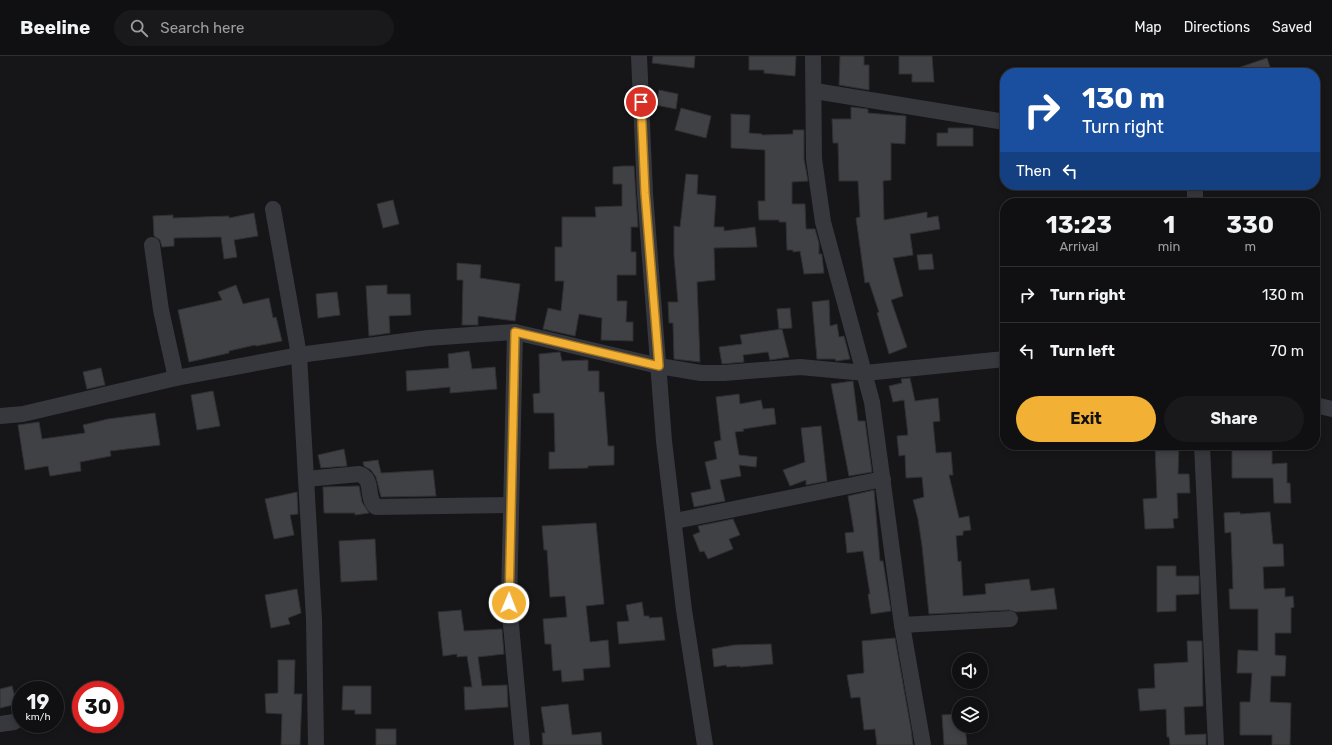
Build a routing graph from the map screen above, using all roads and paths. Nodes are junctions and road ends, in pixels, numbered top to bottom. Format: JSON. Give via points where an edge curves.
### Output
{"nodes":[{"id":1,"x":639,"y":56,"type":"edge"},
{"id":2,"x":813,"y":56,"type":"edge"},
{"id":3,"x":815,"y":92,"type":"junction"},
{"id":4,"x":1000,"y":121,"type":"edge"},
{"id":5,"x":273,"y":209,"type":"dead end"},
{"id":6,"x":152,"y":246,"type":"dead end"},
{"id":7,"x":515,"y":332,"type":"junction"},
{"id":8,"x":299,"y":355,"type":"junction"},
{"id":9,"x":1000,"y":360,"type":"edge"},
{"id":10,"x":659,"y":366,"type":"junction"},
{"id":11,"x":865,"y":373,"type":"junction"},
{"id":12,"x":176,"y":378,"type":"junction"},
{"id":13,"x":1320,"y":406,"type":"edge"},
{"id":14,"x":1332,"y":409,"type":"edge"},
{"id":15,"x":0,"y":416,"type":"edge"},
{"id":16,"x":1202,"y":450,"type":"edge"},
{"id":17,"x":306,"y":479,"type":"junction"},
{"id":18,"x":883,"y":479,"type":"junction"},
{"id":19,"x":511,"y":505,"type":"junction"},
{"id":20,"x":675,"y":521,"type":"junction"},
{"id":21,"x":1010,"y":619,"type":"dead end"},
{"id":22,"x":902,"y":625,"type":"junction"},
{"id":23,"x":316,"y":745,"type":"edge"},
{"id":24,"x":522,"y":745,"type":"edge"},
{"id":25,"x":705,"y":745,"type":"edge"},
{"id":26,"x":923,"y":745,"type":"edge"},
{"id":27,"x":1216,"y":745,"type":"edge"}],
"edges":[{"from":1,"to":10,"type":"street","via":[[645,193]]},
{"from":2,"to":3,"type":"street"},
{"from":3,"to":4,"type":"street"},
{"from":3,"to":11,"type":"street","via":[[814,159],[823,222]]},
{"from":5,"to":8,"type":"street"},
{"from":6,"to":12,"type":"street","via":[[161,310]]},
{"from":7,"to":8,"type":"street","via":[[428,338]]},
{"from":7,"to":10,"type":"street"},
{"from":7,"to":19,"type":"street"},
{"from":8,"to":12,"type":"street"},
{"from":8,"to":17,"type":"street"},
{"from":9,"to":11,"type":"street"},
{"from":10,"to":11,"type":"street","via":[[701,373],[800,367]]},
{"from":10,"to":20,"type":"street","via":[[664,441]]},
{"from":11,"to":18,"type":"street","via":[[872,402]]},
{"from":12,"to":15,"type":"street","via":[[23,414]]},
{"from":13,"to":14,"type":"street"},
{"from":16,"to":27,"type":"street"},
{"from":17,"to":19,"type":"street","via":[[362,475],[368,482],[376,507]]},
{"from":17,"to":23,"type":"street","via":[[314,619]]},
{"from":18,"to":20,"type":"street"},
{"from":18,"to":22,"type":"street"},
{"from":19,"to":24,"type":"street","via":[[509,603]]},
{"from":20,"to":25,"type":"street","via":[[684,610]]},
{"from":21,"to":22,"type":"street"},
{"from":22,"to":26,"type":"street"}]}
